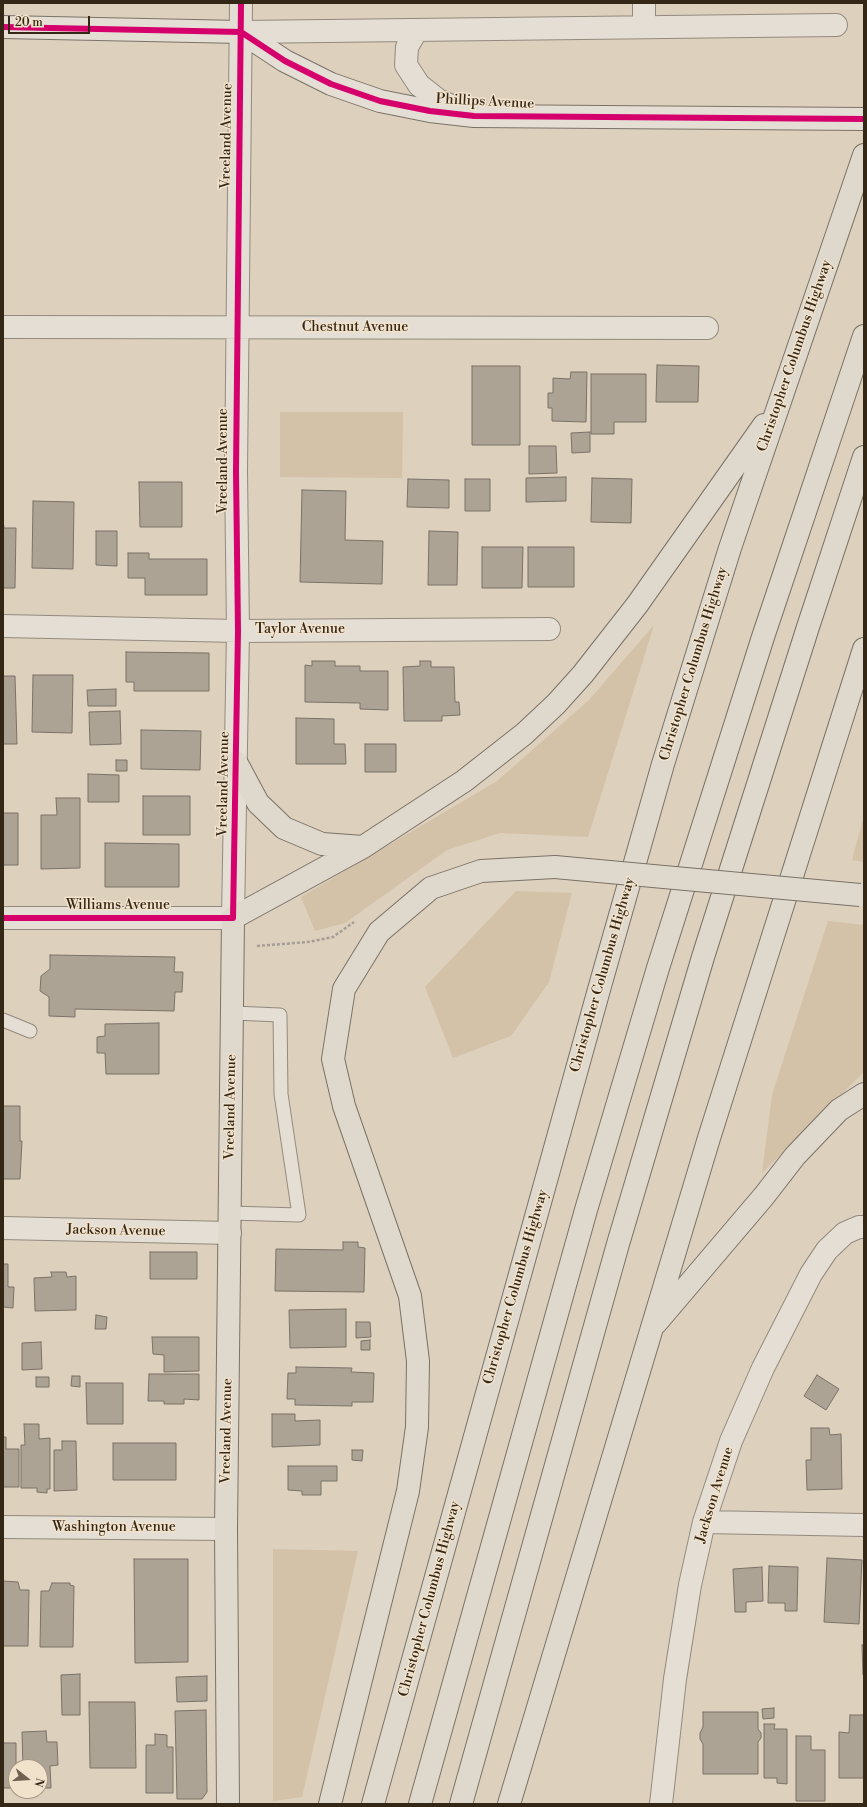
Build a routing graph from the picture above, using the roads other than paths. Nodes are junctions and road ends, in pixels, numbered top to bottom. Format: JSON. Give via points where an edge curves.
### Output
{"nodes":[{"id":1,"x":241,"y":3,"type":"edge"},
{"id":2,"x":644,"y":3,"type":"edge"},
{"id":3,"x":836,"y":25,"type":"dead end"},
{"id":4,"x":644,"y":27,"type":"junction"},
{"id":5,"x":3,"y":28,"type":"edge"},
{"id":6,"x":417,"y":30,"type":"junction"},
{"id":7,"x":241,"y":32,"type":"junction"},
{"id":8,"x":474,"y":116,"type":"junction"},
{"id":9,"x":864,"y":119,"type":"edge"},
{"id":10,"x":864,"y":155,"type":"edge"},
{"id":11,"x":3,"y":327,"type":"edge"},
{"id":12,"x":237,"y":328,"type":"junction"},
{"id":13,"x":707,"y":328,"type":"dead end"},
{"id":14,"x":864,"y":336,"type":"edge"},
{"id":15,"x":777,"y":406,"type":"junction"},
{"id":16,"x":864,"y":456,"type":"edge"},
{"id":17,"x":3,"y":626,"type":"edge"},
{"id":18,"x":549,"y":629,"type":"dead end"},
{"id":19,"x":238,"y":630,"type":"junction"},
{"id":20,"x":864,"y":649,"type":"edge"},
{"id":21,"x":236,"y":762,"type":"junction"},
{"id":22,"x":363,"y":847,"type":"junction"},
{"id":23,"x":862,"y":896,"type":"edge"},
{"id":24,"x":3,"y":918,"type":"edge"},
{"id":25,"x":233,"y":918,"type":"junction"},
{"id":26,"x":233,"y":1013,"type":"junction"},
{"id":27,"x":3,"y":1020,"type":"edge"},
{"id":28,"x":30,"y":1031,"type":"dead end"},
{"id":29,"x":864,"y":1094,"type":"edge"},
{"id":30,"x":230,"y":1223,"type":"junction"},
{"id":31,"x":864,"y":1227,"type":"edge"},
{"id":32,"x":3,"y":1228,"type":"edge"},
{"id":33,"x":650,"y":1329,"type":"junction"},
{"id":34,"x":704,"y":1522,"type":"junction"},
{"id":35,"x":864,"y":1524,"type":"edge"},
{"id":36,"x":3,"y":1527,"type":"edge"},
{"id":37,"x":226,"y":1529,"type":"junction"},
{"id":38,"x":228,"y":1804,"type":"edge"},
{"id":39,"x":330,"y":1804,"type":"edge"},
{"id":40,"x":373,"y":1804,"type":"edge"},
{"id":41,"x":420,"y":1804,"type":"edge"},
{"id":42,"x":461,"y":1804,"type":"edge"},
{"id":43,"x":509,"y":1804,"type":"edge"},
{"id":44,"x":661,"y":1804,"type":"edge"}],
"edges":[{"from":1,"to":7,"type":"street","name":"Vreeland Avenue"},
{"from":2,"to":4,"type":"street"},
{"from":3,"to":4,"type":"street"},
{"from":4,"to":6,"type":"street"},
{"from":5,"to":7,"type":"street"},
{"from":6,"to":7,"type":"street"},
{"from":6,"to":8,"type":"street","via":[[407,46],[406,65],[419,85],[438,100]]},
{"from":7,"to":8,"type":"street","name":"Phillips Avenue","via":[[285,61],[331,84],[380,101]]},
{"from":7,"to":12,"type":"street","name":"Vreeland Avenue"},
{"from":8,"to":9,"type":"street","name":"Phillips Avenue"},
{"from":10,"to":15,"type":"main road","name":"Christopher Columbus Highway"},
{"from":11,"to":12,"type":"street","name":"Chestnut Avenue"},
{"from":12,"to":13,"type":"street","name":"Chestnut Avenue"},
{"from":12,"to":19,"type":"street","name":"Vreeland Avenue"},
{"from":14,"to":41,"type":"main road","via":[[763,637],[658,968],[586,1210]]},
{"from":15,"to":22,"type":"main road","via":[[637,606],[556,704],[524,734],[464,781]]},
{"from":15,"to":40,"type":"main road","name":"Christopher Columbus Highway","via":[[730,548],[664,764]]},
{"from":16,"to":42,"type":"main road","via":[[701,965],[616,1251]]},
{"from":17,"to":19,"type":"street","name":"Taylor Avenue"},
{"from":18,"to":19,"type":"street","name":"Taylor Avenue"},
{"from":19,"to":21,"type":"street","name":"Vreeland Avenue"},
{"from":20,"to":33,"type":"main road"},
{"from":21,"to":22,"type":"main road","via":[[258,803],[284,828],[322,844]]},
{"from":21,"to":25,"type":"street","name":"Vreeland Avenue"},
{"from":22,"to":25,"type":"main road"},
{"from":23,"to":39,"type":"main road","bridge":true,"via":[[555,867],[481,871],[431,888],[379,932],[344,989],[333,1059],[344,1106],[410,1296],[418,1361],[417,1427],[408,1491]]},
{"from":24,"to":25,"type":"street","name":"Williams Avenue"},
{"from":25,"to":26,"type":"main road","name":"Vreeland Avenue"},
{"from":26,"to":30,"type":"main road","name":"Vreeland Avenue"},
{"from":26,"to":30,"type":"lane","via":[[280,1015],[281,1094],[299,1215]]},
{"from":27,"to":28,"type":"lane"},
{"from":29,"to":33,"type":"main road","via":[[839,1110],[794,1156],[764,1196]]},
{"from":30,"to":32,"type":"street","name":"Jackson Avenue"},
{"from":30,"to":37,"type":"main road","name":"Vreeland Avenue"},
{"from":31,"to":34,"type":"street","name":"Jackson Avenue","via":[[845,1233],[827,1250],[812,1274],[763,1368],[731,1441]]},
{"from":33,"to":43,"type":"main road"},
{"from":34,"to":35,"type":"street"},
{"from":34,"to":44,"type":"street","name":"Jackson Avenue","via":[[690,1584],[676,1672]]},
{"from":36,"to":37,"type":"street","name":"Washington Avenue"},
{"from":37,"to":38,"type":"main road","name":"Vreeland Avenue"}]}
